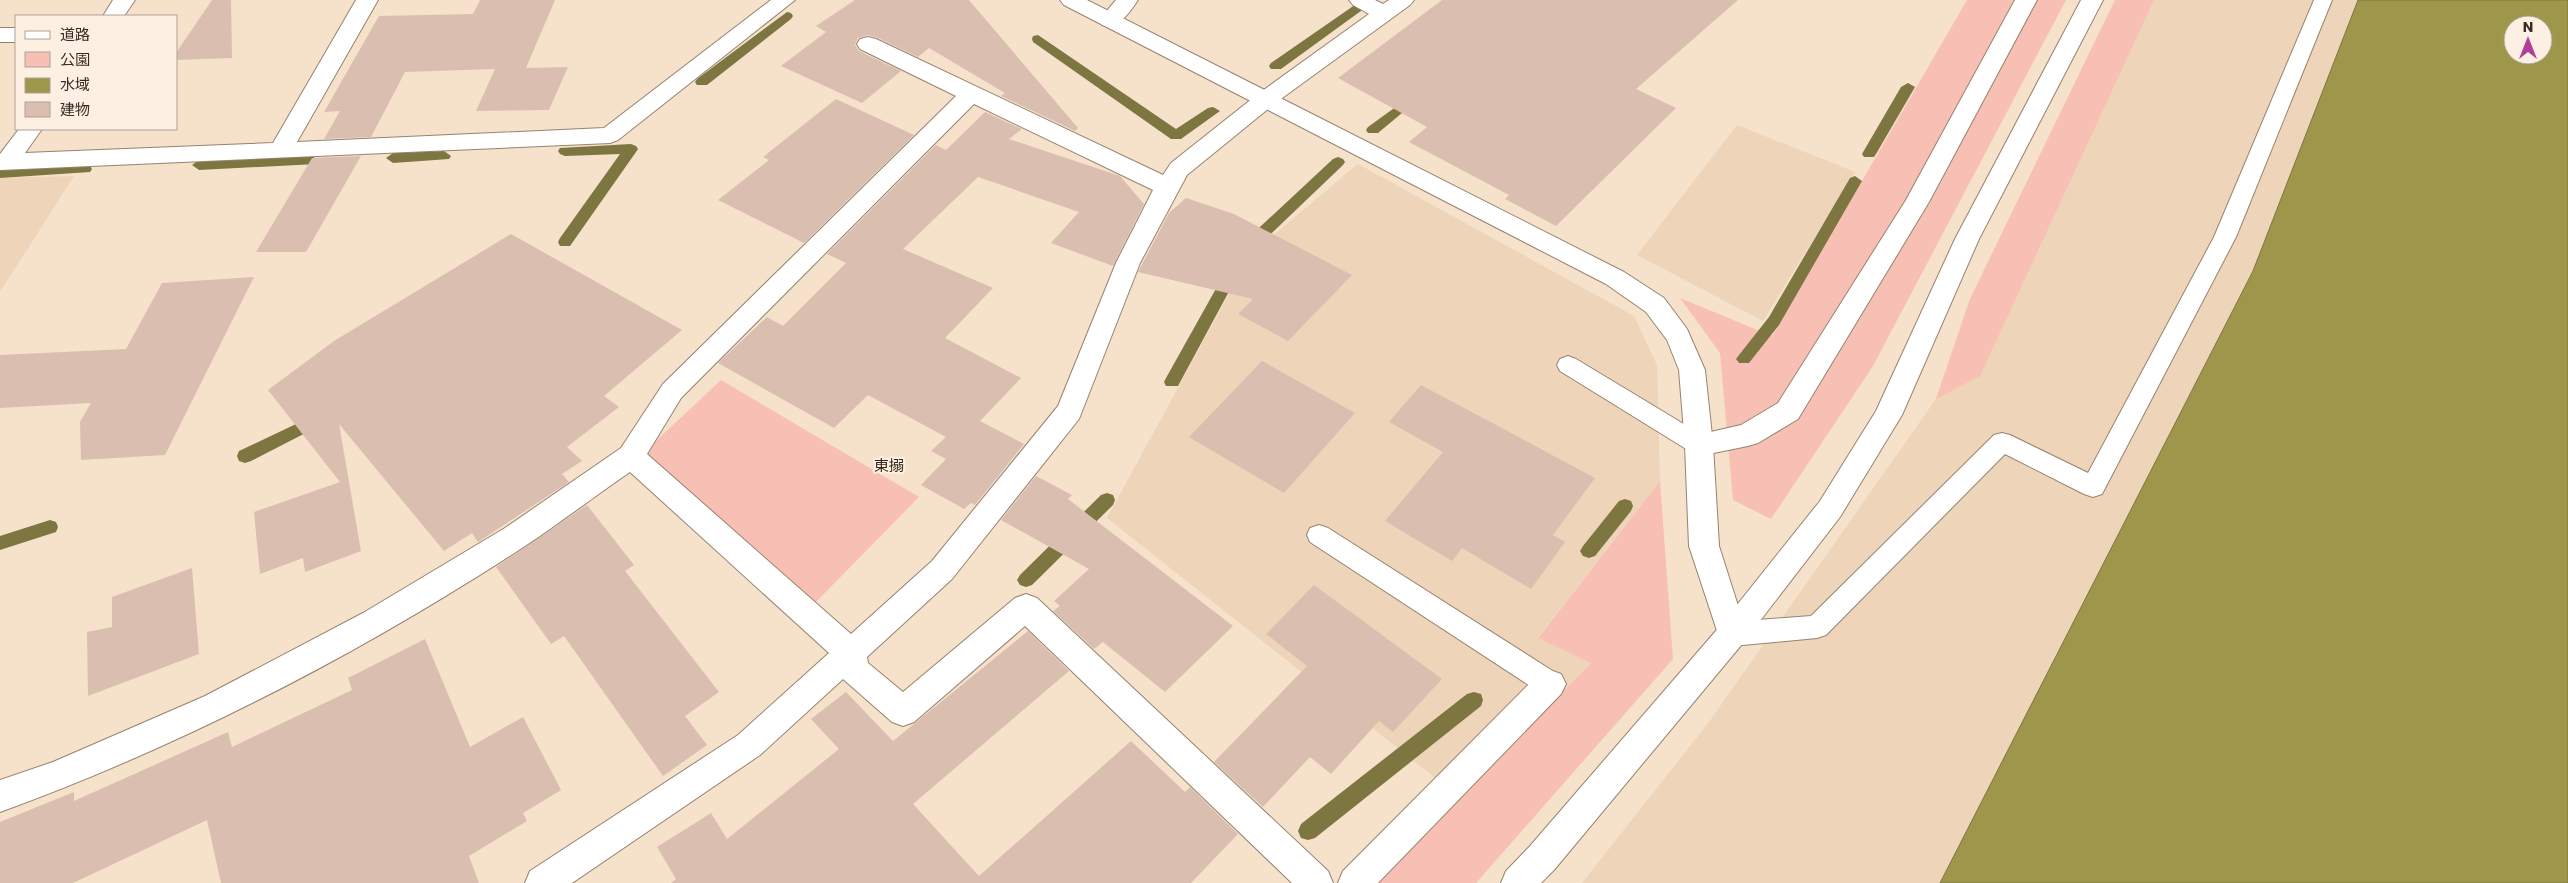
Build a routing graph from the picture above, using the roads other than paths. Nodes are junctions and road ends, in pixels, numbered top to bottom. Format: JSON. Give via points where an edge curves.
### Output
{"nodes":[{"id":1,"x":124,"y":0,"type":"edge"},
{"id":2,"x":367,"y":0,"type":"edge"},
{"id":3,"x":784,"y":0,"type":"edge"},
{"id":4,"x":1072,"y":0,"type":"edge"},
{"id":5,"x":1127,"y":0,"type":"edge"},
{"id":6,"x":1360,"y":0,"type":"edge"},
{"id":7,"x":1402,"y":0,"type":"edge"},
{"id":8,"x":2026,"y":0,"type":"edge"},
{"id":9,"x":2092,"y":0,"type":"edge"},
{"id":10,"x":2323,"y":0,"type":"edge"},
{"id":11,"x":1384,"y":14,"type":"junction"},
{"id":12,"x":114,"y":15,"type":"edge"},
{"id":13,"x":1110,"y":20,"type":"junction"},
{"id":14,"x":0,"y":35,"type":"edge"},
{"id":15,"x":15,"y":35,"type":"edge"},
{"id":16,"x":868,"y":44,"type":"dead end"},
{"id":17,"x":971,"y":94,"type":"junction"},
{"id":18,"x":1266,"y":99,"type":"junction"},
{"id":19,"x":30,"y":130,"type":"edge"},
{"id":20,"x":280,"y":151,"type":"junction"},
{"id":21,"x":4,"y":162,"type":"edge"},
{"id":22,"x":1167,"y":188,"type":"junction"},
{"id":23,"x":1568,"y":365,"type":"dead end"},
{"id":24,"x":1699,"y":445,"type":"junction"},
{"id":25,"x":632,"y":456,"type":"junction"},
{"id":26,"x":1320,"y":535,"type":"dead end"},
{"id":27,"x":1732,"y":634,"type":"junction"},
{"id":28,"x":851,"y":653,"type":"junction"},
{"id":29,"x":1550,"y":684,"type":"joint"},
{"id":30,"x":0,"y":796,"type":"edge"},
{"id":31,"x":542,"y":883,"type":"edge"},
{"id":32,"x":1316,"y":883,"type":"edge"},
{"id":33,"x":1355,"y":883,"type":"edge"},
{"id":34,"x":1518,"y":883,"type":"edge"}],
"edges":[{"from":1,"to":12,"type":"street"},
{"from":2,"to":20,"type":"street"},
{"from":3,"to":20,"type":"street","via":[[610,134]]},
{"from":4,"to":13,"type":"street"},
{"from":5,"to":13,"type":"street"},
{"from":6,"to":11,"type":"street"},
{"from":7,"to":11,"type":"street"},
{"from":8,"to":24,"type":"street","via":[[1917,202],[1788,411],[1748,435]]},
{"from":9,"to":27,"type":"street","via":[[1967,239],[1888,415],[1830,509]]},
{"from":10,"to":27,"type":"lane","via":[[2225,237],[2093,487],[2002,442],[1817,628]]},
{"from":11,"to":18,"type":"street"},
{"from":13,"to":18,"type":"street"},
{"from":14,"to":15,"type":"street"},
{"from":16,"to":17,"type":"street"},
{"from":17,"to":22,"type":"street"},
{"from":17,"to":25,"type":"street","via":[[672,391]]},
{"from":18,"to":22,"type":"street","via":[[1180,169]]},
{"from":18,"to":24,"type":"street","via":[[1615,278],[1654,305],[1678,336],[1692,370]]},
{"from":19,"to":21,"type":"street"},
{"from":20,"to":21,"type":"street"},
{"from":22,"to":28,"type":"street","via":[[1128,263],[1068,411],[942,570]]},
{"from":23,"to":24,"type":"lane"},
{"from":24,"to":27,"type":"street","via":[[1704,546]]},
{"from":25,"to":28,"type":"street"},
{"from":25,"to":30,"type":"street","via":[[516,537],[374,622],[216,706],[59,775]]},
{"from":26,"to":29,"type":"lane"},
{"from":27,"to":34,"type":"street"},
{"from":28,"to":31,"type":"street","via":[[749,745]]},
{"from":28,"to":32,"type":"street","via":[[854,670],[904,712],[1026,608]]},
{"from":29,"to":33,"type":"street"}]}
